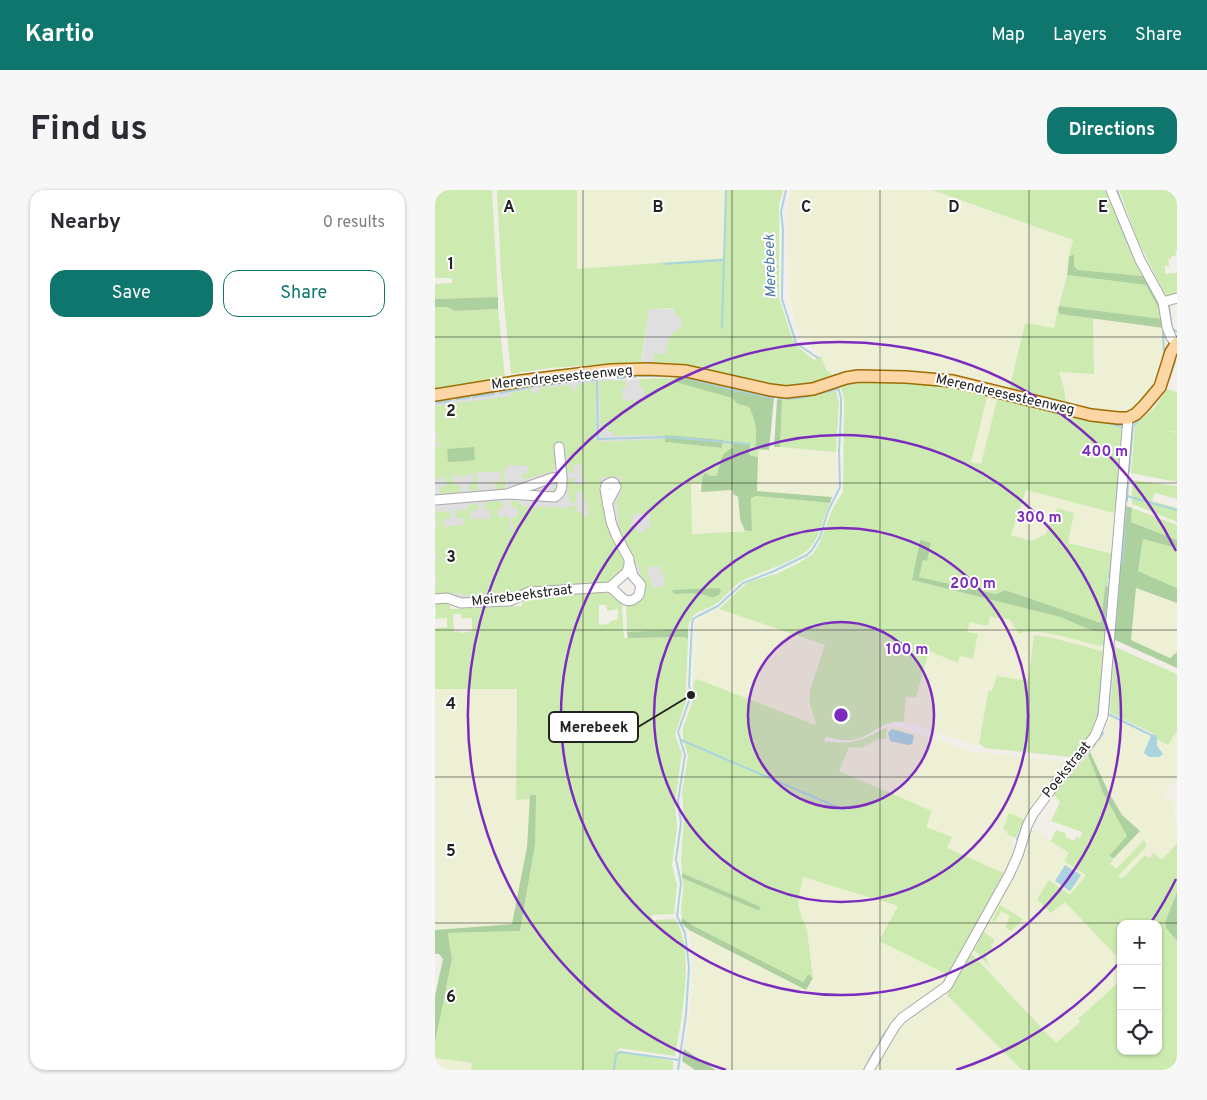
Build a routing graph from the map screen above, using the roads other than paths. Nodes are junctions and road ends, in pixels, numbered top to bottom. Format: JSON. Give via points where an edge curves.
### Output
{"nodes":[{"id":1,"x":1111,"y":190,"type":"edge"},
{"id":2,"x":1177,"y":298,"type":"edge"},
{"id":3,"x":1163,"y":302,"type":"junction"},
{"id":4,"x":1176,"y":343,"type":"edge"},
{"id":5,"x":435,"y":395,"type":"edge"},
{"id":6,"x":1128,"y":418,"type":"junction"},
{"id":7,"x":559,"y":448,"type":"dead end"},
{"id":8,"x":562,"y":478,"type":"junction"},
{"id":9,"x":507,"y":494,"type":"junction"},
{"id":10,"x":435,"y":500,"type":"edge"},
{"id":11,"x":607,"y":504,"type":"dead end"},
{"id":12,"x":629,"y":565,"type":"junction"},
{"id":13,"x":610,"y":587,"type":"junction"},
{"id":14,"x":435,"y":598,"type":"edge"},
{"id":15,"x":869,"y":1070,"type":"edge"}],
"edges":[{"from":1,"to":3,"type":"street","via":[[1140,260]]},
{"from":2,"to":3,"type":"street"},
{"from":3,"to":4,"type":"street","via":[[1167,327]]},
{"from":4,"to":6,"type":"main road","via":[[1160,387],[1136,414]]},
{"from":5,"to":6,"type":"main road","name":"Merendreesesteenweg","via":[[611,370],[669,369],[787,392],[813,389],[858,376],[953,381],[1091,415]]},
{"from":6,"to":15,"type":"street","name":"Poekstraat","via":[[1101,725],[1033,814],[1009,875],[947,986],[902,1018]]},
{"from":7,"to":8,"type":"street"},
{"from":8,"to":9,"type":"street","via":[[552,478]]},
{"from":8,"to":9,"type":"street","via":[[562,488],[555,497]]},
{"from":9,"to":10,"type":"street"},
{"from":11,"to":12,"type":"street"},
{"from":12,"to":13,"type":"street","via":[[627,572]]},
{"from":12,"to":13,"type":"street","via":[[641,584],[639,595],[630,601],[625,600]]},
{"from":13,"to":14,"type":"street","name":"Meirebeekstraat","via":[[529,592],[509,601],[461,603]]}]}
